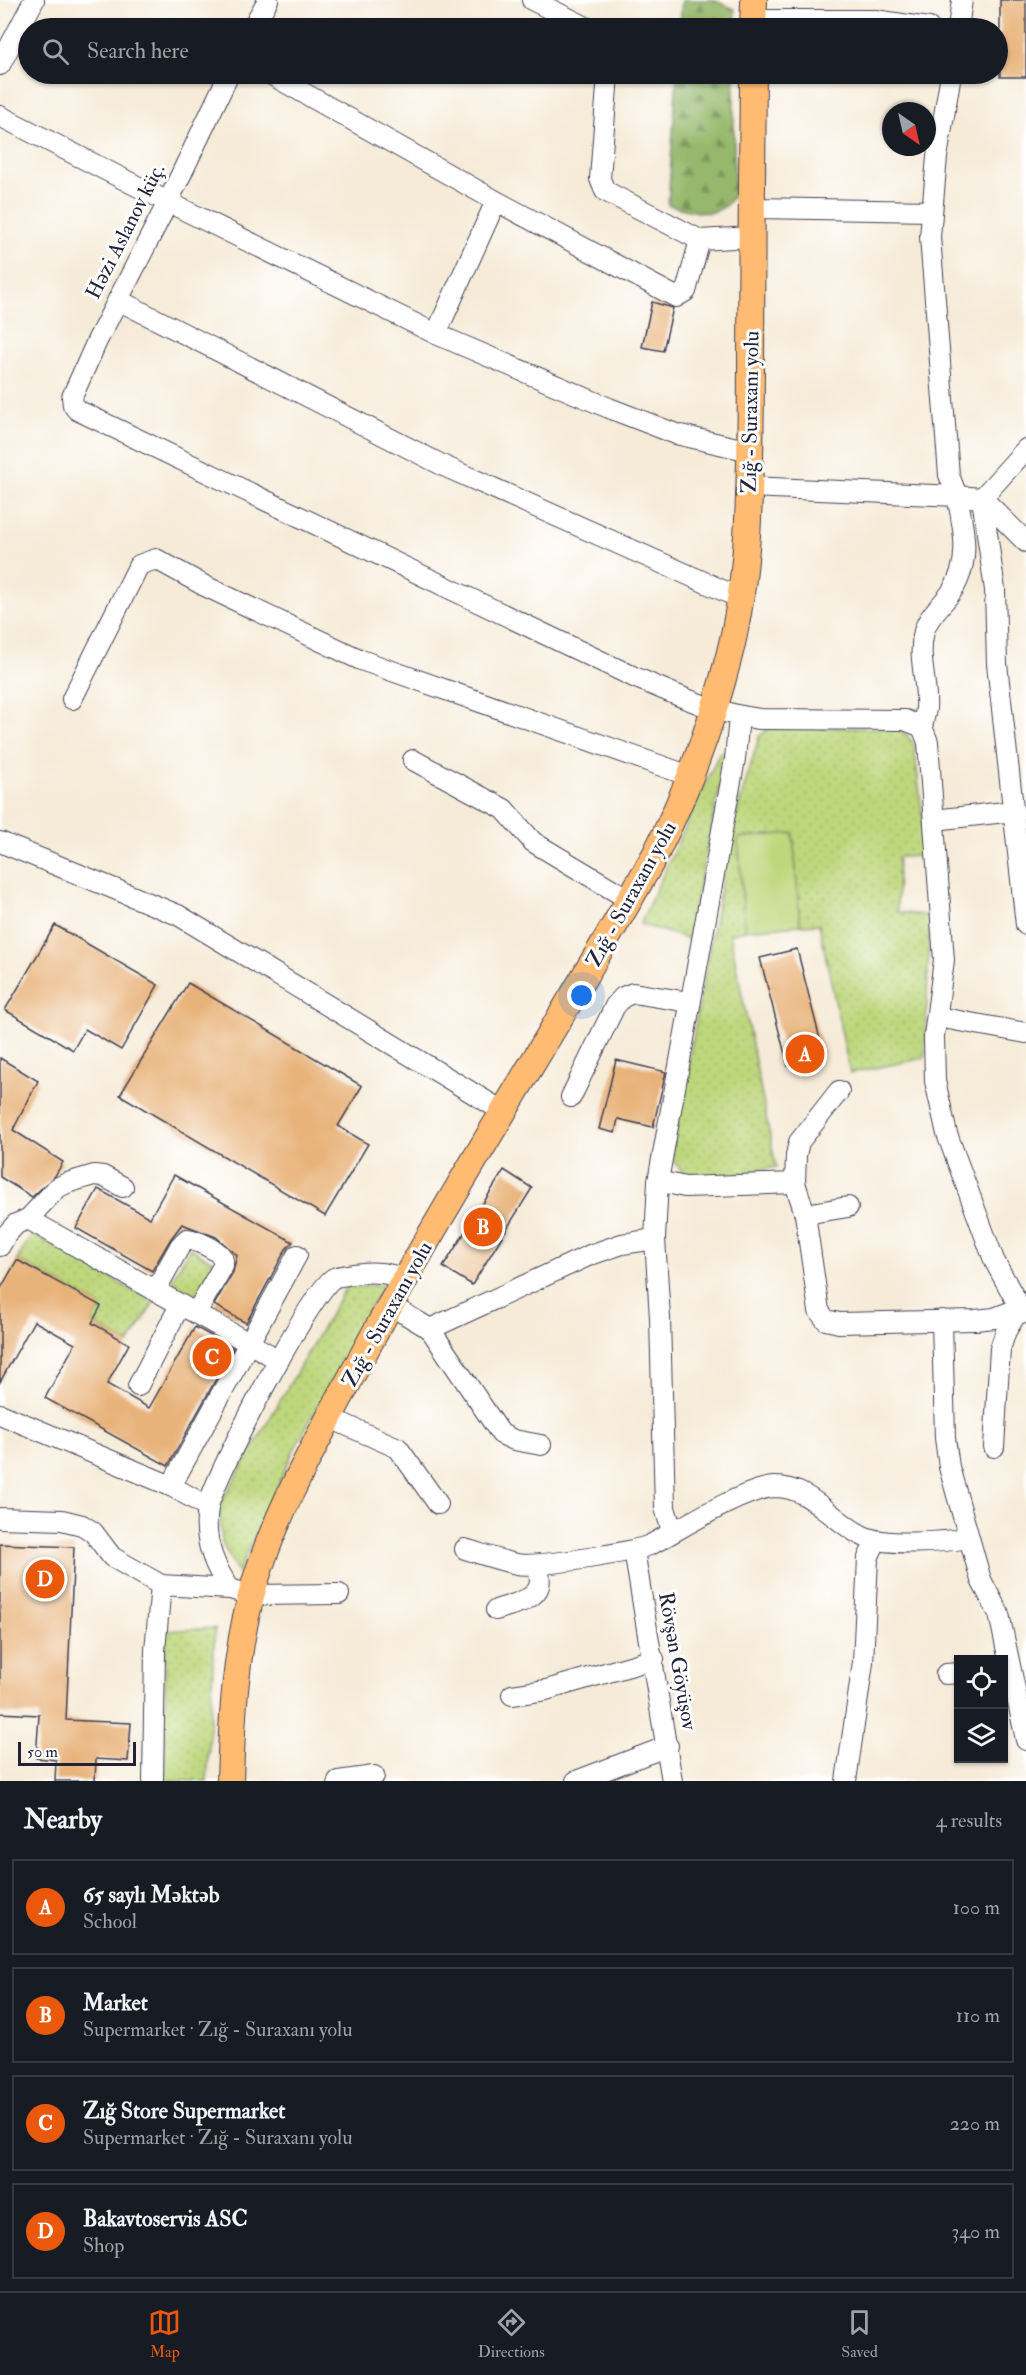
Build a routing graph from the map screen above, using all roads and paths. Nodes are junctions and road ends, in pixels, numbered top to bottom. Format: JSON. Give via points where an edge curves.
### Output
{"nodes":[{"id":1,"x":268,"y":0,"type":"edge"},
{"id":2,"x":532,"y":0,"type":"edge"},
{"id":3,"x":963,"y":0,"type":"edge"},
{"id":4,"x":32,"y":1,"type":"edge"},
{"id":5,"x":754,"y":16,"type":"edge"},
{"id":6,"x":24,"y":18,"type":"edge"},
{"id":7,"x":258,"y":18,"type":"edge"},
{"id":8,"x":568,"y":18,"type":"edge"},
{"id":9,"x":814,"y":18,"type":"edge"},
{"id":10,"x":960,"y":18,"type":"edge"},
{"id":11,"x":18,"y":29,"type":"edge"},
{"id":12,"x":0,"y":65,"type":"edge"},
{"id":13,"x":224,"y":84,"type":"edge"},
{"id":14,"x":288,"y":84,"type":"edge"},
{"id":15,"x":607,"y":84,"type":"edge"},
{"id":16,"x":753,"y":84,"type":"edge"},
{"id":17,"x":949,"y":84,"type":"edge"},
{"id":18,"x":0,"y":116,"type":"edge"},
{"id":19,"x":496,"y":201,"type":"junction"},
{"id":20,"x":168,"y":202,"type":"junction"},
{"id":21,"x":752,"y":208,"type":"junction"},
{"id":22,"x":932,"y":211,"type":"junction"},
{"id":23,"x":752,"y":237,"type":"junction"},
{"id":24,"x":700,"y":240,"type":"junction"},
{"id":25,"x":118,"y":300,"type":"junction"},
{"id":26,"x":436,"y":334,"type":"junction"},
{"id":27,"x":1026,"y":449,"type":"edge"},
{"id":28,"x":750,"y":451,"type":"junction"},
{"id":29,"x":749,"y":486,"type":"junction"},
{"id":30,"x":957,"y":496,"type":"junction"},
{"id":31,"x":982,"y":498,"type":"junction"},
{"id":32,"x":1026,"y":542,"type":"edge"},
{"id":33,"x":740,"y":598,"type":"junction"},
{"id":34,"x":72,"y":699,"type":"dead end"},
{"id":35,"x":713,"y":709,"type":"junction"},
{"id":36,"x":739,"y":717,"type":"junction"},
{"id":37,"x":922,"y":727,"type":"junction"},
{"id":38,"x":413,"y":760,"type":"dead end"},
{"id":39,"x":690,"y":776,"type":"junction"},
{"id":40,"x":1014,"y":811,"type":"junction"},
{"id":41,"x":934,"y":820,"type":"junction"},
{"id":42,"x":0,"y":842,"type":"edge"},
{"id":43,"x":630,"y":900,"type":"junction"},
{"id":44,"x":1026,"y":925,"type":"edge"},
{"id":45,"x":689,"y":1002,"type":"junction"},
{"id":46,"x":937,"y":1017,"type":"junction"},
{"id":47,"x":1026,"y":1033,"type":"edge"},
{"id":48,"x":839,"y":1091,"type":"dead end"},
{"id":49,"x":571,"y":1097,"type":"dead end"},
{"id":50,"x":504,"y":1112,"type":"junction"},
{"id":51,"x":658,"y":1181,"type":"junction"},
{"id":52,"x":795,"y":1183,"type":"junction"},
{"id":53,"x":123,"y":1187,"type":"dead end"},
{"id":54,"x":848,"y":1207,"type":"dead end"},
{"id":55,"x":805,"y":1214,"type":"junction"},
{"id":56,"x":28,"y":1219,"type":"junction"},
{"id":57,"x":655,"y":1239,"type":"junction"},
{"id":58,"x":0,"y":1246,"type":"edge"},
{"id":59,"x":297,"y":1255,"type":"dead end"},
{"id":60,"x":405,"y":1278,"type":"junction"},
{"id":61,"x":155,"y":1290,"type":"junction"},
{"id":62,"x":390,"y":1305,"type":"junction"},
{"id":63,"x":188,"y":1309,"type":"junction"},
{"id":64,"x":1023,"y":1311,"type":"edge"},
{"id":65,"x":942,"y":1320,"type":"junction"},
{"id":66,"x":430,"y":1329,"type":"junction"},
{"id":67,"x":249,"y":1343,"type":"junction"},
{"id":68,"x":279,"y":1360,"type":"junction"},
{"id":69,"x":138,"y":1386,"type":"dead end"},
{"id":70,"x":0,"y":1414,"type":"edge"},
{"id":71,"x":330,"y":1418,"type":"junction"},
{"id":72,"x":541,"y":1445,"type":"dead end"},
{"id":73,"x":994,"y":1447,"type":"dead end"},
{"id":74,"x":171,"y":1486,"type":"junction"},
{"id":75,"x":438,"y":1504,"type":"dead end"},
{"id":76,"x":208,"y":1507,"type":"junction"},
{"id":77,"x":0,"y":1518,"type":"edge"},
{"id":78,"x":672,"y":1531,"type":"junction"},
{"id":79,"x":969,"y":1538,"type":"junction"},
{"id":80,"x":876,"y":1541,"type":"junction"},
{"id":81,"x":465,"y":1549,"type":"dead end"},
{"id":82,"x":634,"y":1550,"type":"junction"},
{"id":83,"x":538,"y":1565,"type":"junction"},
{"id":84,"x":161,"y":1585,"type":"junction"},
{"id":85,"x":241,"y":1592,"type":"junction"},
{"id":86,"x":339,"y":1594,"type":"dead end"},
{"id":87,"x":496,"y":1610,"type":"dead end"},
{"id":88,"x":1007,"y":1655,"type":"edge"},
{"id":89,"x":654,"y":1659,"type":"junction"},
{"id":90,"x":1008,"y":1676,"type":"edge"},
{"id":91,"x":512,"y":1695,"type":"dead end"},
{"id":92,"x":1026,"y":1740,"type":"edge"},
{"id":93,"x":668,"y":1746,"type":"junction"},
{"id":94,"x":374,"y":1776,"type":"dead end"},
{"id":95,"x":153,"y":1781,"type":"edge"},
{"id":96,"x":230,"y":1781,"type":"edge"},
{"id":97,"x":338,"y":1781,"type":"edge"},
{"id":98,"x":576,"y":1781,"type":"edge"},
{"id":99,"x":672,"y":1781,"type":"edge"},
{"id":100,"x":846,"y":1781,"type":"edge"}],
"edges":[{"from":1,"to":7,"type":"street"},
{"from":2,"to":8,"type":"street"},
{"from":3,"to":10,"type":"street"},
{"from":4,"to":6,"type":"street"},
{"from":5,"to":9,"type":"street"},
{"from":11,"to":12,"type":"street"},
{"from":13,"to":20,"type":"street","name":"Həzi Aslanov küç."},
{"from":14,"to":19,"type":"street"},
{"from":15,"to":24,"type":"street","via":[[600,179],[604,191]]},
{"from":16,"to":21,"type":"main road","name":"Zığ - Suraxanı yolu"},
{"from":17,"to":22,"type":"street"},
{"from":18,"to":20,"type":"street"},
{"from":19,"to":24,"type":"street","via":[[676,297],[686,291]]},
{"from":19,"to":26,"type":"street"},
{"from":20,"to":25,"type":"street","name":"Həzi Aslanov küç."},
{"from":20,"to":26,"type":"street"},
{"from":21,"to":22,"type":"street"},
{"from":21,"to":23,"type":"main road","name":"Zığ - Suraxanı yolu"},
{"from":22,"to":30,"type":"street","via":[[930,237],[949,475]]},
{"from":23,"to":24,"type":"street"},
{"from":23,"to":28,"type":"main road","name":"Zığ - Suraxanı yolu"},
{"from":25,"to":33,"type":"street","via":[[446,467]]},
{"from":25,"to":35,"type":"street","name":"Həzi Aslanov küç.","via":[[72,397],[77,410],[634,677]]},
{"from":26,"to":28,"type":"street","via":[[676,434]]},
{"from":27,"to":31,"type":"street"},
{"from":28,"to":29,"type":"main road","name":"Zığ - Suraxanı yolu"},
{"from":29,"to":30,"type":"street"},
{"from":29,"to":33,"type":"main road","name":"Zığ - Suraxanı yolu"},
{"from":30,"to":31,"type":"street"},
{"from":30,"to":37,"type":"street","via":[[965,547],[962,569],[951,592],[924,629],[921,654],[926,708]]},
{"from":31,"to":32,"type":"street"},
{"from":31,"to":40,"type":"street","via":[[995,590],[997,664]]},
{"from":33,"to":35,"type":"main road","name":"Zığ - Suraxanı yolu"},
{"from":34,"to":39,"type":"street","via":[[139,565],[156,559],[361,660]]},
{"from":35,"to":36,"type":"street"},
{"from":35,"to":39,"type":"main road","name":"Zığ - Suraxanı yolu"},
{"from":36,"to":37,"type":"street","via":[[905,720]]},
{"from":36,"to":45,"type":"street","via":[[735,759]]},
{"from":37,"to":41,"type":"street","via":[[928,742]]},
{"from":38,"to":43,"type":"street","via":[[504,809],[532,842]]},
{"from":39,"to":43,"type":"main road","name":"Zığ - Suraxanı yolu","via":[[676,812]]},
{"from":40,"to":41,"type":"street"},
{"from":40,"to":44,"type":"street"},
{"from":41,"to":46,"type":"street","via":[[944,960]]},
{"from":42,"to":50,"type":"street","via":[[178,915]]},
{"from":43,"to":50,"type":"main road","name":"Zığ - Suraxanı yolu"},
{"from":45,"to":49,"type":"street","via":[[633,993],[623,997]]},
{"from":45,"to":51,"type":"street"},
{"from":46,"to":47,"type":"street"},
{"from":46,"to":64,"type":"street","via":[[935,1081],[947,1134],[994,1260]]},
{"from":48,"to":52,"type":"street","via":[[799,1142]]},
{"from":50,"to":60,"type":"main road","name":"Zığ - Suraxanı yolu"},
{"from":51,"to":52,"type":"street","via":[[685,1187]]},
{"from":51,"to":57,"type":"street"},
{"from":52,"to":55,"type":"street"},
{"from":53,"to":56,"type":"street","via":[[94,1175],[66,1183]]},
{"from":54,"to":55,"type":"street"},
{"from":55,"to":65,"type":"street","via":[[819,1311],[826,1320]]},
{"from":56,"to":58,"type":"street","via":[[16,1224]]},
{"from":56,"to":61,"type":"street"},
{"from":57,"to":66,"type":"street","via":[[622,1244],[590,1256]]},
{"from":57,"to":78,"type":"street","via":[[665,1508]]},
{"from":59,"to":67,"type":"street"},
{"from":60,"to":62,"type":"main road","name":"Zığ - Suraxanı yolu"},
{"from":60,"to":68,"type":"street","via":[[370,1271],[334,1277],[316,1296]]},
{"from":61,"to":63,"type":"street"},
{"from":61,"to":63,"type":"street","via":[[187,1239],[219,1254],[223,1266]]},
{"from":62,"to":66,"type":"street"},
{"from":62,"to":71,"type":"main road","name":"Zığ - Suraxanı yolu"},
{"from":63,"to":67,"type":"street"},
{"from":63,"to":69,"type":"street"},
{"from":64,"to":65,"type":"street","via":[[994,1318]]},
{"from":64,"to":73,"type":"street","via":[[1006,1331],[1000,1349]]},
{"from":65,"to":79,"type":"street","via":[[946,1448]]},
{"from":66,"to":72,"type":"street","via":[[501,1434]]},
{"from":67,"to":68,"type":"street"},
{"from":67,"to":74,"type":"street"},
{"from":68,"to":76,"type":"street","via":[[219,1475]]},
{"from":70,"to":74,"type":"street"},
{"from":71,"to":75,"type":"street","via":[[398,1448]]},
{"from":71,"to":85,"type":"main road","name":"Zığ - Suraxanı yolu","via":[[269,1546]]},
{"from":74,"to":76,"type":"street"},
{"from":76,"to":85,"type":"street","via":[[207,1534],[219,1572]]},
{"from":77,"to":84,"type":"street","via":[[62,1520],[82,1525],[93,1532],[112,1557]]},
{"from":78,"to":80,"type":"street","via":[[761,1488],[778,1487],[800,1493],[860,1535]]},
{"from":78,"to":82,"type":"street"},
{"from":79,"to":80,"type":"street","via":[[944,1542]]},
{"from":79,"to":88,"type":"street","via":[[981,1580],[999,1614]]},
{"from":80,"to":100,"type":"street","via":[[868,1558],[863,1662]]},
{"from":81,"to":83,"type":"street","via":[[518,1564]]},
{"from":82,"to":83,"type":"street"},
{"from":82,"to":89,"type":"street","name":"Rövşən Göyüşov"},
{"from":83,"to":87,"type":"street","via":[[539,1585],[534,1593]]},
{"from":84,"to":85,"type":"street"},
{"from":84,"to":95,"type":"street","via":[[154,1650]]},
{"from":85,"to":86,"type":"street"},
{"from":85,"to":96,"type":"main road","name":"Zığ - Suraxanı yolu"},
{"from":89,"to":91,"type":"street","via":[[546,1690]]},
{"from":89,"to":93,"type":"street","name":"Rövşən Göyüşov"},
{"from":90,"to":92,"type":"street"},
{"from":93,"to":98,"type":"street"},
{"from":93,"to":99,"type":"street","name":"Rövşən Göyüşov"},
{"from":94,"to":97,"type":"street"}]}
